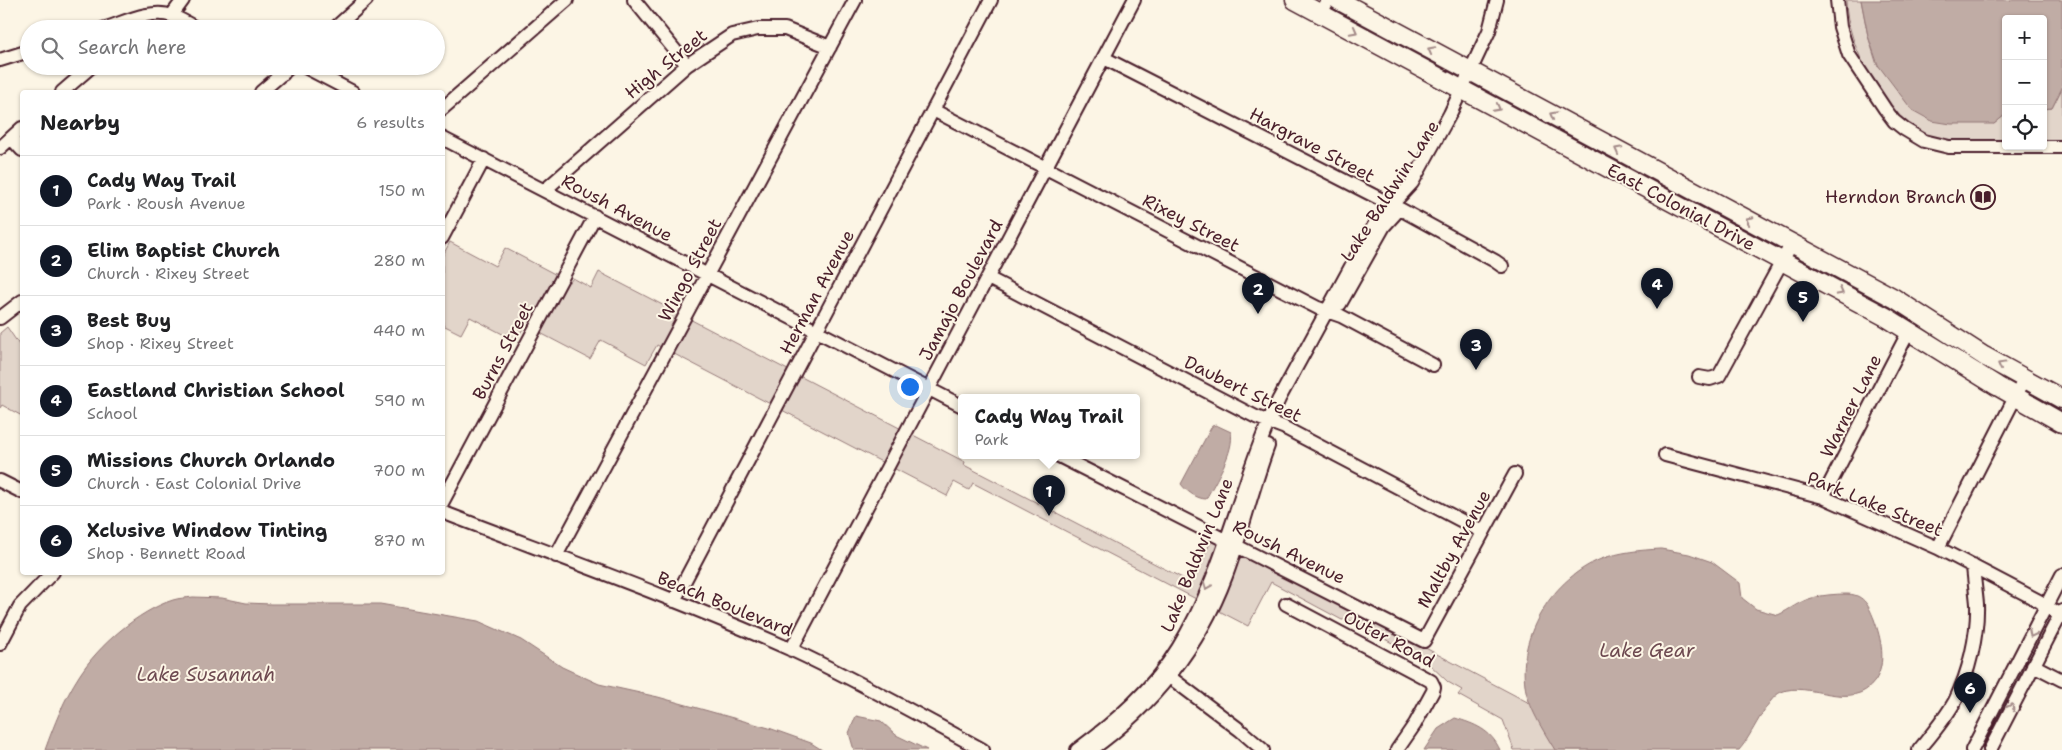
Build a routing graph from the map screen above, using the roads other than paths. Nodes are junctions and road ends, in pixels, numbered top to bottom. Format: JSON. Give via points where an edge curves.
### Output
{"nodes":[{"id":1,"x":183,"y":0,"type":"edge"},
{"id":2,"x":366,"y":0,"type":"edge"},
{"id":3,"x":567,"y":0,"type":"edge"},
{"id":4,"x":634,"y":0,"type":"edge"},
{"id":5,"x":855,"y":0,"type":"edge"},
{"id":6,"x":991,"y":0,"type":"edge"},
{"id":7,"x":1134,"y":0,"type":"edge"},
{"id":8,"x":1295,"y":0,"type":"edge"},
{"id":9,"x":1338,"y":0,"type":"edge"},
{"id":10,"x":1497,"y":0,"type":"edge"},
{"id":11,"x":1837,"y":0,"type":"edge"},
{"id":12,"x":1325,"y":7,"type":"edge"},
{"id":13,"x":150,"y":15,"type":"junction"},
{"id":14,"x":172,"y":16,"type":"junction"},
{"id":15,"x":133,"y":20,"type":"edge"},
{"id":16,"x":144,"y":20,"type":"edge"},
{"id":17,"x":180,"y":20,"type":"edge"},
{"id":18,"x":344,"y":20,"type":"edge"},
{"id":19,"x":830,"y":47,"type":"junction"},
{"id":20,"x":20,"y":54,"type":"edge"},
{"id":21,"x":1104,"y":58,"type":"junction"},
{"id":22,"x":0,"y":60,"type":"edge"},
{"id":23,"x":687,"y":65,"type":"junction"},
{"id":24,"x":1472,"y":72,"type":"junction"},
{"id":25,"x":82,"y":75,"type":"edge"},
{"id":26,"x":281,"y":75,"type":"edge"},
{"id":27,"x":320,"y":75,"type":"edge"},
{"id":28,"x":64,"y":90,"type":"edge"},
{"id":29,"x":263,"y":90,"type":"edge"},
{"id":30,"x":349,"y":90,"type":"edge"},
{"id":31,"x":1466,"y":92,"type":"junction"},
{"id":32,"x":445,"y":106,"type":"edge"},
{"id":33,"x":933,"y":110,"type":"junction"},
{"id":34,"x":20,"y":130,"type":"edge"},
{"id":35,"x":11,"y":138,"type":"junction"},
{"id":36,"x":445,"y":140,"type":"edge"},
{"id":37,"x":2062,"y":147,"type":"edge"},
{"id":38,"x":0,"y":148,"type":"edge"},
{"id":39,"x":20,"y":148,"type":"edge"},
{"id":40,"x":484,"y":159,"type":"junction"},
{"id":41,"x":1046,"y":168,"type":"junction"},
{"id":42,"x":1670,"y":178,"type":"junction"},
{"id":43,"x":1630,"y":179,"type":"junction"},
{"id":44,"x":546,"y":190,"type":"junction"},
{"id":45,"x":1396,"y":208,"type":"junction"},
{"id":46,"x":595,"y":216,"type":"junction"},
{"id":47,"x":445,"y":232,"type":"edge"},
{"id":48,"x":1799,"y":247,"type":"junction"},
{"id":49,"x":1782,"y":260,"type":"junction"},
{"id":50,"x":1502,"y":266,"type":"dead end"},
{"id":51,"x":707,"y":275,"type":"junction"},
{"id":52,"x":988,"y":278,"type":"junction"},
{"id":53,"x":20,"y":303,"type":"edge"},
{"id":54,"x":1330,"y":312,"type":"junction"},
{"id":55,"x":1923,"y":316,"type":"junction"},
{"id":56,"x":1886,"y":317,"type":"junction"},
{"id":57,"x":0,"y":318,"type":"edge"},
{"id":58,"x":817,"y":330,"type":"junction"},
{"id":59,"x":1909,"y":331,"type":"junction"},
{"id":60,"x":1952,"y":335,"type":"junction"},
{"id":61,"x":1433,"y":365,"type":"dead end"},
{"id":62,"x":1699,"y":377,"type":"dead end"},
{"id":63,"x":2024,"y":378,"type":"junction"},
{"id":64,"x":929,"y":389,"type":"junction"},
{"id":65,"x":2015,"y":396,"type":"junction"},
{"id":66,"x":2062,"y":399,"type":"edge"},
{"id":67,"x":958,"y":404,"type":"edge"},
{"id":68,"x":1272,"y":422,"type":"junction"},
{"id":69,"x":2062,"y":422,"type":"edge"},
{"id":70,"x":1665,"y":455,"type":"dead end"},
{"id":71,"x":1065,"y":459,"type":"edge"},
{"id":72,"x":1515,"y":474,"type":"dead end"},
{"id":73,"x":0,"y":481,"type":"edge"},
{"id":74,"x":20,"y":489,"type":"edge"},
{"id":75,"x":445,"y":497,"type":"edge"},
{"id":76,"x":1823,"y":497,"type":"junction"},
{"id":77,"x":445,"y":513,"type":"edge"},
{"id":78,"x":1483,"y":532,"type":"junction"},
{"id":79,"x":1231,"y":544,"type":"junction"},
{"id":80,"x":1938,"y":548,"type":"junction"},
{"id":81,"x":556,"y":556,"type":"junction"},
{"id":82,"x":1973,"y":566,"type":"junction"},
{"id":83,"x":50,"y":575,"type":"edge"},
{"id":84,"x":2062,"y":575,"type":"edge"},
{"id":85,"x":674,"y":601,"type":"junction"},
{"id":86,"x":1286,"y":604,"type":"dead end"},
{"id":87,"x":2046,"y":606,"type":"junction"},
{"id":88,"x":2061,"y":614,"type":"edge"},
{"id":89,"x":1424,"y":641,"type":"joint"},
{"id":90,"x":0,"y":644,"type":"edge"},
{"id":91,"x":791,"y":650,"type":"junction"},
{"id":92,"x":2033,"y":665,"type":"junction"},
{"id":93,"x":1165,"y":674,"type":"junction"},
{"id":94,"x":2062,"y":680,"type":"edge"},
{"id":95,"x":983,"y":750,"type":"edge"},
{"id":96,"x":1077,"y":750,"type":"edge"},
{"id":97,"x":1091,"y":750,"type":"edge"},
{"id":98,"x":1263,"y":750,"type":"edge"},
{"id":99,"x":1397,"y":750,"type":"edge"},
{"id":100,"x":1919,"y":750,"type":"edge"},
{"id":101,"x":1972,"y":750,"type":"edge"},
{"id":102,"x":1990,"y":750,"type":"edge"}],
"edges":[{"from":1,"to":14,"type":"street"},
{"from":2,"to":18,"type":"street"},
{"from":3,"to":32,"type":"street"},
{"from":4,"to":23,"type":"street"},
{"from":5,"to":19,"type":"street","name":"Wingo Street"},
{"from":6,"to":33,"type":"street","name":"Herman Avenue"},
{"from":7,"to":21,"type":"street","name":"Jamajo Boulevard"},
{"from":8,"to":12,"type":"highway","name":"East Colonial Drive"},
{"from":24,"to":9,"type":"highway","name":"East Colonial Drive","one_way":true},
{"from":10,"to":24,"type":"street","name":"Lake Baldwin Lane","via":[[1489,31]]},
{"from":11,"to":37,"type":"street","via":[[1840,27],[1849,55],[1894,122],[1904,129],[1924,141],[1949,147]]},
{"from":12,"to":31,"type":"highway","name":"East Colonial Drive","one_way":true},
{"from":13,"to":14,"type":"street","via":[[162,13]]},
{"from":13,"to":15,"type":"street"},
{"from":13,"to":16,"type":"street"},
{"from":14,"to":17,"type":"street"},
{"from":19,"to":23,"type":"street","name":"High Street","via":[[785,29],[758,29],[732,34]]},
{"from":19,"to":51,"type":"street","name":"Wingo Street"},
{"from":20,"to":22,"type":"street"},
{"from":21,"to":41,"type":"street","name":"Jamajo Boulevard"},
{"from":21,"to":45,"type":"street","name":"Hargrave Street"},
{"from":23,"to":44,"type":"street","name":"High Street"},
{"from":24,"to":31,"type":"street","name":"Lake Baldwin Lane"},
{"from":42,"to":24,"type":"highway","name":"East Colonial Drive","one_way":true},
{"from":25,"to":28,"type":"street"},
{"from":26,"to":29,"type":"street"},
{"from":27,"to":30,"type":"street"},
{"from":31,"to":43,"type":"highway","name":"East Colonial Drive","one_way":true},
{"from":31,"to":45,"type":"street","name":"Lake Baldwin Lane"},
{"from":33,"to":41,"type":"street","name":"Rixey Street"},
{"from":33,"to":58,"type":"street","name":"Herman Avenue"},
{"from":34,"to":35,"type":"street"},
{"from":35,"to":38,"type":"street"},
{"from":35,"to":39,"type":"street"},
{"from":36,"to":40,"type":"street","name":"Roush Avenue"},
{"from":40,"to":44,"type":"street","name":"Roush Avenue"},
{"from":40,"to":47,"type":"street"},
{"from":41,"to":52,"type":"street","name":"Jamajo Boulevard"},
{"from":41,"to":54,"type":"street","name":"Rixey Street"},
{"from":42,"to":43,"type":"highway","via":[[1647,175]]},
{"from":48,"to":42,"type":"highway","name":"East Colonial Drive","one_way":true},
{"from":43,"to":49,"type":"highway","name":"East Colonial Drive"},
{"from":44,"to":46,"type":"street","name":"Roush Avenue"},
{"from":45,"to":50,"type":"street","name":"Hargrave Street"},
{"from":45,"to":54,"type":"street","name":"Lake Baldwin Lane","via":[[1376,222]]},
{"from":46,"to":51,"type":"street","name":"Roush Avenue"},
{"from":46,"to":75,"type":"street","name":"Burns Street"},
{"from":48,"to":49,"type":"street"},
{"from":48,"to":55,"type":"highway","name":"East Colonial Drive"},
{"from":49,"to":56,"type":"highway","name":"East Colonial Drive","one_way":true},
{"from":49,"to":62,"type":"street","via":[[1719,376],[1710,379]]},
{"from":51,"to":58,"type":"street","name":"Roush Avenue"},
{"from":51,"to":81,"type":"street","name":"Wingo Street"},
{"from":52,"to":64,"type":"street","name":"Jamajo Boulevard"},
{"from":52,"to":68,"type":"street","name":"Daubert Street","via":[[1256,417]]},
{"from":53,"to":57,"type":"street"},
{"from":54,"to":61,"type":"street","name":"Rixey Street"},
{"from":54,"to":68,"type":"street","name":"Lake Baldwin Lane"},
{"from":55,"to":56,"type":"highway","via":[[1908,320]]},
{"from":55,"to":60,"type":"highway","name":"East Colonial Drive"},
{"from":56,"to":59,"type":"highway","name":"East Colonial Drive"},
{"from":58,"to":64,"type":"street","name":"Roush Avenue"},
{"from":58,"to":85,"type":"street","name":"Herman Avenue"},
{"from":59,"to":60,"type":"highway","via":[[1922,328]]},
{"from":59,"to":65,"type":"highway","name":"East Colonial Drive"},
{"from":59,"to":76,"type":"street","name":"Warner Lane"},
{"from":63,"to":60,"type":"highway","name":"East Colonial Drive","one_way":true},
{"from":63,"to":65,"type":"street"},
{"from":63,"to":66,"type":"highway","name":"East Colonial Drive"},
{"from":64,"to":67,"type":"street","name":"Roush Avenue"},
{"from":64,"to":91,"type":"street","name":"Jamajo Boulevard"},
{"from":65,"to":69,"type":"highway","name":"East Colonial Drive"},
{"from":65,"to":80,"type":"street"},
{"from":68,"to":78,"type":"street","name":"Daubert Street"},
{"from":68,"to":79,"type":"street","name":"Lake Baldwin Lane"},
{"from":70,"to":76,"type":"street","name":"Park Lake Street"},
{"from":71,"to":79,"type":"street","name":"Roush Avenue"},
{"from":72,"to":78,"type":"street","name":"Maltby Avenue"},
{"from":73,"to":74,"type":"street"},
{"from":76,"to":80,"type":"street","name":"Park Lake Street"},
{"from":77,"to":81,"type":"street","name":"Beach Boulevard"},
{"from":78,"to":89,"type":"street","name":"Maltby Avenue"},
{"from":79,"to":89,"type":"street","name":"Roush Avenue"},
{"from":79,"to":93,"type":"street","name":"Lake Baldwin Lane","via":[[1222,585],[1204,623]]},
{"from":80,"to":82,"type":"street","name":"Park Lake Street"},
{"from":81,"to":85,"type":"street","name":"Beach Boulevard"},
{"from":82,"to":87,"type":"street","name":"Park Lake Street"},
{"from":82,"to":100,"type":"street","via":[[1977,605],[1968,664],[1956,700]]},
{"from":83,"to":90,"type":"street","via":[[20,606]]},
{"from":84,"to":87,"type":"street"},
{"from":85,"to":91,"type":"street","name":"Beach Boulevard"},
{"from":86,"to":99,"type":"street","name":"Outer Road","via":[[1431,681],[1433,691]]},
{"from":87,"to":88,"type":"street","name":"Park Lake Street"},
{"from":87,"to":101,"type":"street","one_way":true},
{"from":88,"to":92,"type":"street"},
{"from":91,"to":95,"type":"street","name":"Beach Boulevard"},
{"from":92,"to":94,"type":"street"},
{"from":102,"to":92,"type":"street","one_way":true},
{"from":93,"to":96,"type":"street","name":"Lake Baldwin Lane"},
{"from":93,"to":97,"type":"street","name":"Lake Baldwin Lane","via":[[1148,702]]},
{"from":93,"to":98,"type":"street"}]}
